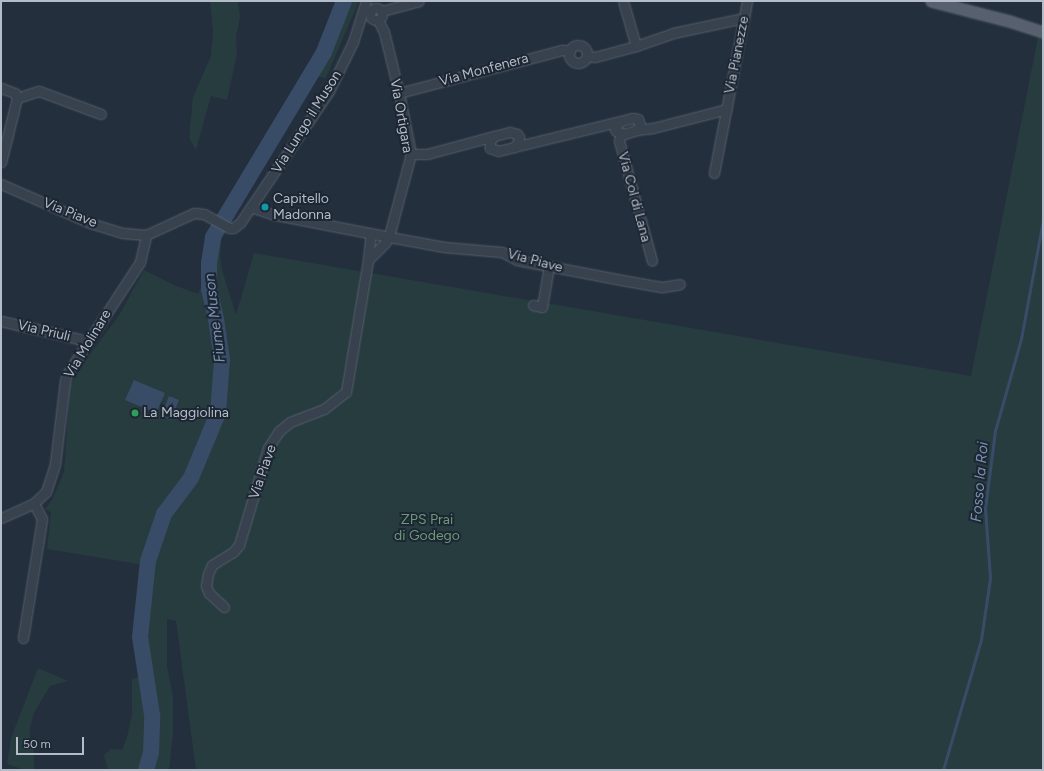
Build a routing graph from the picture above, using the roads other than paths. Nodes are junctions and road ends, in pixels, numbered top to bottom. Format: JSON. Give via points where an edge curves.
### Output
{"nodes":[{"id":1,"x":366,"y":1,"type":"edge"},
{"id":2,"x":419,"y":1,"type":"edge"},
{"id":3,"x":624,"y":1,"type":"edge"},
{"id":4,"x":747,"y":1,"type":"edge"},
{"id":5,"x":931,"y":1,"type":"edge"},
{"id":6,"x":378,"y":10,"type":"edge"},
{"id":7,"x":744,"y":18,"type":"junction"},
{"id":8,"x":1043,"y":32,"type":"edge"},
{"id":9,"x":636,"y":46,"type":"junction"},
{"id":10,"x":1,"y":88,"type":"edge"},
{"id":11,"x":399,"y":93,"type":"junction"},
{"id":12,"x":17,"y":98,"type":"junction"},
{"id":13,"x":727,"y":109,"type":"junction"},
{"id":14,"x":101,"y":114,"type":"dead end"},
{"id":15,"x":616,"y":127,"type":"junction"},
{"id":16,"x":638,"y":127,"type":"junction"},
{"id":17,"x":519,"y":137,"type":"junction"},
{"id":18,"x":492,"y":140,"type":"junction"},
{"id":19,"x":528,"y":143,"type":"junction"},
{"id":20,"x":514,"y":147,"type":"junction"},
{"id":21,"x":411,"y":154,"type":"junction"},
{"id":22,"x":1,"y":162,"type":"edge"},
{"id":23,"x":714,"y":173,"type":"dead end"},
{"id":24,"x":1,"y":184,"type":"edge"},
{"id":25,"x":251,"y":207,"type":"junction"},
{"id":26,"x":229,"y":228,"type":"joint"},
{"id":27,"x":371,"y":233,"type":"junction"},
{"id":28,"x":146,"y":235,"type":"junction"},
{"id":29,"x":389,"y":236,"type":"junction"},
{"id":30,"x":368,"y":261,"type":"junction"},
{"id":31,"x":652,"y":261,"type":"dead end"},
{"id":32,"x":549,"y":266,"type":"junction"},
{"id":33,"x":680,"y":284,"type":"dead end"},
{"id":34,"x":533,"y":306,"type":"dead end"},
{"id":35,"x":1,"y":321,"type":"edge"},
{"id":36,"x":86,"y":344,"type":"junction"},
{"id":37,"x":34,"y":503,"type":"junction"},
{"id":38,"x":1,"y":518,"type":"edge"},
{"id":39,"x":224,"y":607,"type":"dead end"},
{"id":40,"x":23,"y":638,"type":"dead end"}],
"edges":[{"from":1,"to":25,"type":"street","name":"Via Lungo il Muson","via":[[353,42],[337,76],[305,129]]},
{"from":2,"to":6,"type":"street","name":"Via Ortigara"},
{"from":3,"to":9,"type":"street"},
{"from":4,"to":7,"type":"street","name":"Via Pianezze"},
{"from":5,"to":8,"type":"main road"},
{"from":6,"to":11,"type":"street","name":"Via Ortigara"},
{"from":7,"to":9,"type":"street","name":"Via Monfenera","via":[[673,33]]},
{"from":7,"to":13,"type":"street","name":"Via Pianezze"},
{"from":9,"to":11,"type":"street","name":"Via Monfenera","via":[[595,57],[587,56],[579,63],[570,58],[570,51],[562,50]]},
{"from":10,"to":12,"type":"street","via":[[14,93]]},
{"from":11,"to":21,"type":"street","name":"Via Ortigara"},
{"from":12,"to":14,"type":"street","via":[[38,91]]},
{"from":12,"to":22,"type":"street"},
{"from":13,"to":16,"type":"street","name":"Via Pianezze","via":[[653,128]]},
{"from":13,"to":23,"type":"street","name":"Via Pianezze"},
{"from":15,"to":16,"type":"street","name":"Via Col di Lana"},
{"from":15,"to":16,"type":"street","name":"Via Col di Lana","via":[[633,118],[638,119]]},
{"from":15,"to":19,"type":"street","name":"Via Col di Lana"},
{"from":15,"to":31,"type":"street","name":"Via Col di Lana"},
{"from":17,"to":18,"type":"street","via":[[510,132]]},
{"from":17,"to":19,"type":"street"},
{"from":17,"to":20,"type":"street"},
{"from":18,"to":20,"type":"street","via":[[494,150]]},
{"from":18,"to":21,"type":"street","via":[[480,140],[427,154]]},
{"from":19,"to":20,"type":"street","name":"Via Col di Lana"},
{"from":21,"to":29,"type":"street","name":"Via Ortigara"},
{"from":24,"to":28,"type":"street","name":"Via Piave","via":[[90,223],[123,233]]},
{"from":25,"to":26,"type":"street","name":"Via Lungo il Muson","via":[[240,223],[234,228]]},
{"from":25,"to":27,"type":"street","name":"Via Piave","via":[[271,214]]},
{"from":26,"to":28,"type":"street","name":"Via Piave","via":[[204,214],[194,213]]},
{"from":27,"to":29,"type":"street","name":"Via Piave"},
{"from":27,"to":30,"type":"street","name":"Via Piave"},
{"from":28,"to":36,"type":"street","name":"Via Molinare","via":[[140,262]]},
{"from":29,"to":30,"type":"street"},
{"from":29,"to":32,"type":"street","name":"Via Piave","via":[[444,247],[502,252],[517,260]]},
{"from":30,"to":39,"type":"street","name":"Via Piave","via":[[346,392],[324,409],[290,422],[279,431],[268,448],[239,545],[233,552],[212,565],[208,574],[206,586],[209,593]]},
{"from":32,"to":33,"type":"street","name":"Via Piave","via":[[662,287]]},
{"from":32,"to":34,"type":"street","via":[[542,307]]},
{"from":35,"to":36,"type":"street","name":"Via Priuli","via":[[79,338]]},
{"from":36,"to":37,"type":"street","name":"Via Molinare","via":[[67,374],[55,464],[46,492]]},
{"from":37,"to":38,"type":"street","name":"Via Molinare"},
{"from":37,"to":40,"type":"street","via":[[42,519]]}]}
